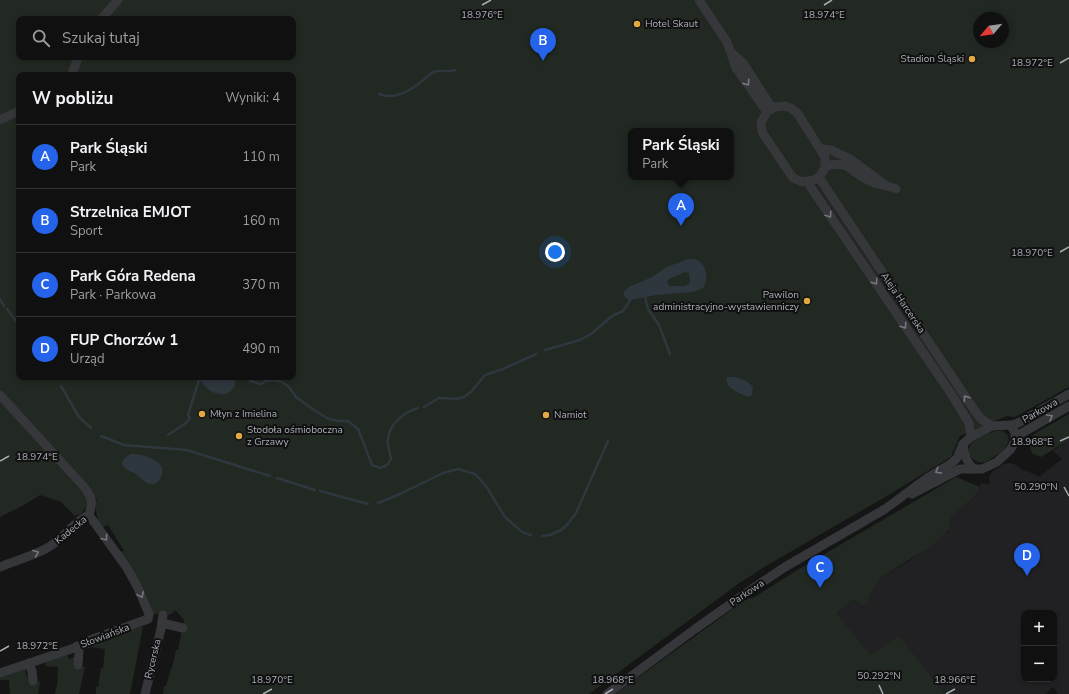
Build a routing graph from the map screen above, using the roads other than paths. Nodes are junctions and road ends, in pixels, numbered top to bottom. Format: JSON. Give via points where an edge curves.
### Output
{"nodes":[{"id":1,"x":118,"y":0,"type":"edge"},
{"id":2,"x":699,"y":0,"type":"edge"},
{"id":3,"x":104,"y":16,"type":"edge"},
{"id":4,"x":77,"y":60,"type":"edge"},
{"id":5,"x":73,"y":72,"type":"edge"},
{"id":6,"x":770,"y":110,"type":"junction"},
{"id":7,"x":16,"y":112,"type":"edge"},
{"id":8,"x":0,"y":120,"type":"edge"},
{"id":9,"x":821,"y":149,"type":"junction"},
{"id":10,"x":825,"y":166,"type":"junction"},
{"id":11,"x":819,"y":176,"type":"junction"},
{"id":12,"x":809,"y":182,"type":"junction"},
{"id":13,"x":885,"y":185,"type":"junction"},
{"id":14,"x":896,"y":189,"type":"dead end"},
{"id":15,"x":870,"y":254,"type":"junction"},
{"id":16,"x":860,"y":260,"type":"junction"},
{"id":17,"x":929,"y":341,"type":"junction"},
{"id":18,"x":919,"y":348,"type":"junction"},
{"id":19,"x":1069,"y":394,"type":"edge"},
{"id":20,"x":0,"y":395,"type":"edge"},
{"id":21,"x":1069,"y":406,"type":"edge"},
{"id":22,"x":1010,"y":425,"type":"junction"},
{"id":23,"x":992,"y":426,"type":"junction"},
{"id":24,"x":971,"y":437,"type":"junction"},
{"id":25,"x":1016,"y":440,"type":"junction"},
{"id":26,"x":963,"y":444,"type":"junction"},
{"id":27,"x":974,"y":469,"type":"junction"},
{"id":28,"x":893,"y":503,"type":"junction"},
{"id":29,"x":89,"y":515,"type":"junction"},
{"id":30,"x":122,"y":561,"type":"joint"},
{"id":31,"x":0,"y":567,"type":"edge"},
{"id":32,"x":183,"y":628,"type":"dead end"},
{"id":33,"x":77,"y":646,"type":"junction"},
{"id":34,"x":29,"y":663,"type":"junction"},
{"id":35,"x":78,"y":665,"type":"dead end"},
{"id":36,"x":0,"y":673,"type":"edge"},
{"id":37,"x":33,"y":681,"type":"dead end"},
{"id":38,"x":145,"y":694,"type":"edge"},
{"id":39,"x":607,"y":694,"type":"edge"}],
"edges":[{"from":1,"to":3,"type":"street"},
{"from":2,"to":6,"type":"street","via":[[732,52],[743,63]]},
{"from":4,"to":5,"type":"street"},
{"from":6,"to":9,"type":"street","via":[[785,106],[794,110]]},
{"from":6,"to":12,"type":"street","via":[[761,122],[763,134],[793,178]]},
{"from":7,"to":8,"type":"street"},
{"from":9,"to":10,"type":"street","via":[[825,156]]},
{"from":9,"to":13,"type":"street","via":[[831,150],[850,159]]},
{"from":10,"to":11,"type":"street"},
{"from":10,"to":13,"type":"street","via":[[844,164],[866,180]]},
{"from":11,"to":12,"type":"street"},
{"from":11,"to":15,"type":"street","name":"Aleja Harcerska"},
{"from":12,"to":16,"type":"street","name":"Aleja Harcerska","one_way":true},
{"from":13,"to":14,"type":"street"},
{"from":15,"to":16,"type":"street"},
{"from":15,"to":17,"type":"street","name":"Aleja Harcerska"},
{"from":16,"to":18,"type":"street","name":"Aleja Harcerska","one_way":true},
{"from":17,"to":18,"type":"street"},
{"from":23,"to":17,"type":"street","name":"Aleja Harcerska","one_way":true,"via":[[980,417]]},
{"from":18,"to":24,"type":"street","name":"Aleja Harcerska","via":[[969,423]]},
{"from":19,"to":22,"type":"street","name":"Parkowa"},
{"from":20,"to":29,"type":"street","via":[[84,487],[92,498]]},
{"from":25,"to":21,"type":"street","name":"Parkowa","one_way":true,"via":[[1022,433]]},
{"from":22,"to":23,"type":"street"},
{"from":22,"to":25,"type":"street"},
{"from":23,"to":24,"type":"street"},
{"from":24,"to":26,"type":"street"},
{"from":25,"to":27,"type":"street","via":[[1012,448],[997,462],[985,468]]},
{"from":26,"to":27,"type":"street","via":[[967,460]]},
{"from":26,"to":28,"type":"street","name":"Parkowa","one_way":true,"via":[[954,461]]},
{"from":27,"to":28,"type":"street","name":"Parkowa","via":[[960,469]]},
{"from":28,"to":39,"type":"street","name":"Parkowa","via":[[759,585]]},
{"from":29,"to":30,"type":"street","name":"Kadecka","one_way":true},
{"from":31,"to":29,"type":"street","name":"Kadecka","one_way":true,"via":[[52,545]]},
{"from":30,"to":33,"type":"street","name":"Słowiańska","one_way":true,"via":[[134,579],[149,617]]},
{"from":32,"to":38,"type":"street","name":"Rycerska","via":[[162,619]]},
{"from":33,"to":34,"type":"street","name":"Słowiańska"},
{"from":33,"to":35,"type":"street"},
{"from":34,"to":36,"type":"street","name":"Słowiańska"},
{"from":34,"to":37,"type":"street"}]}
